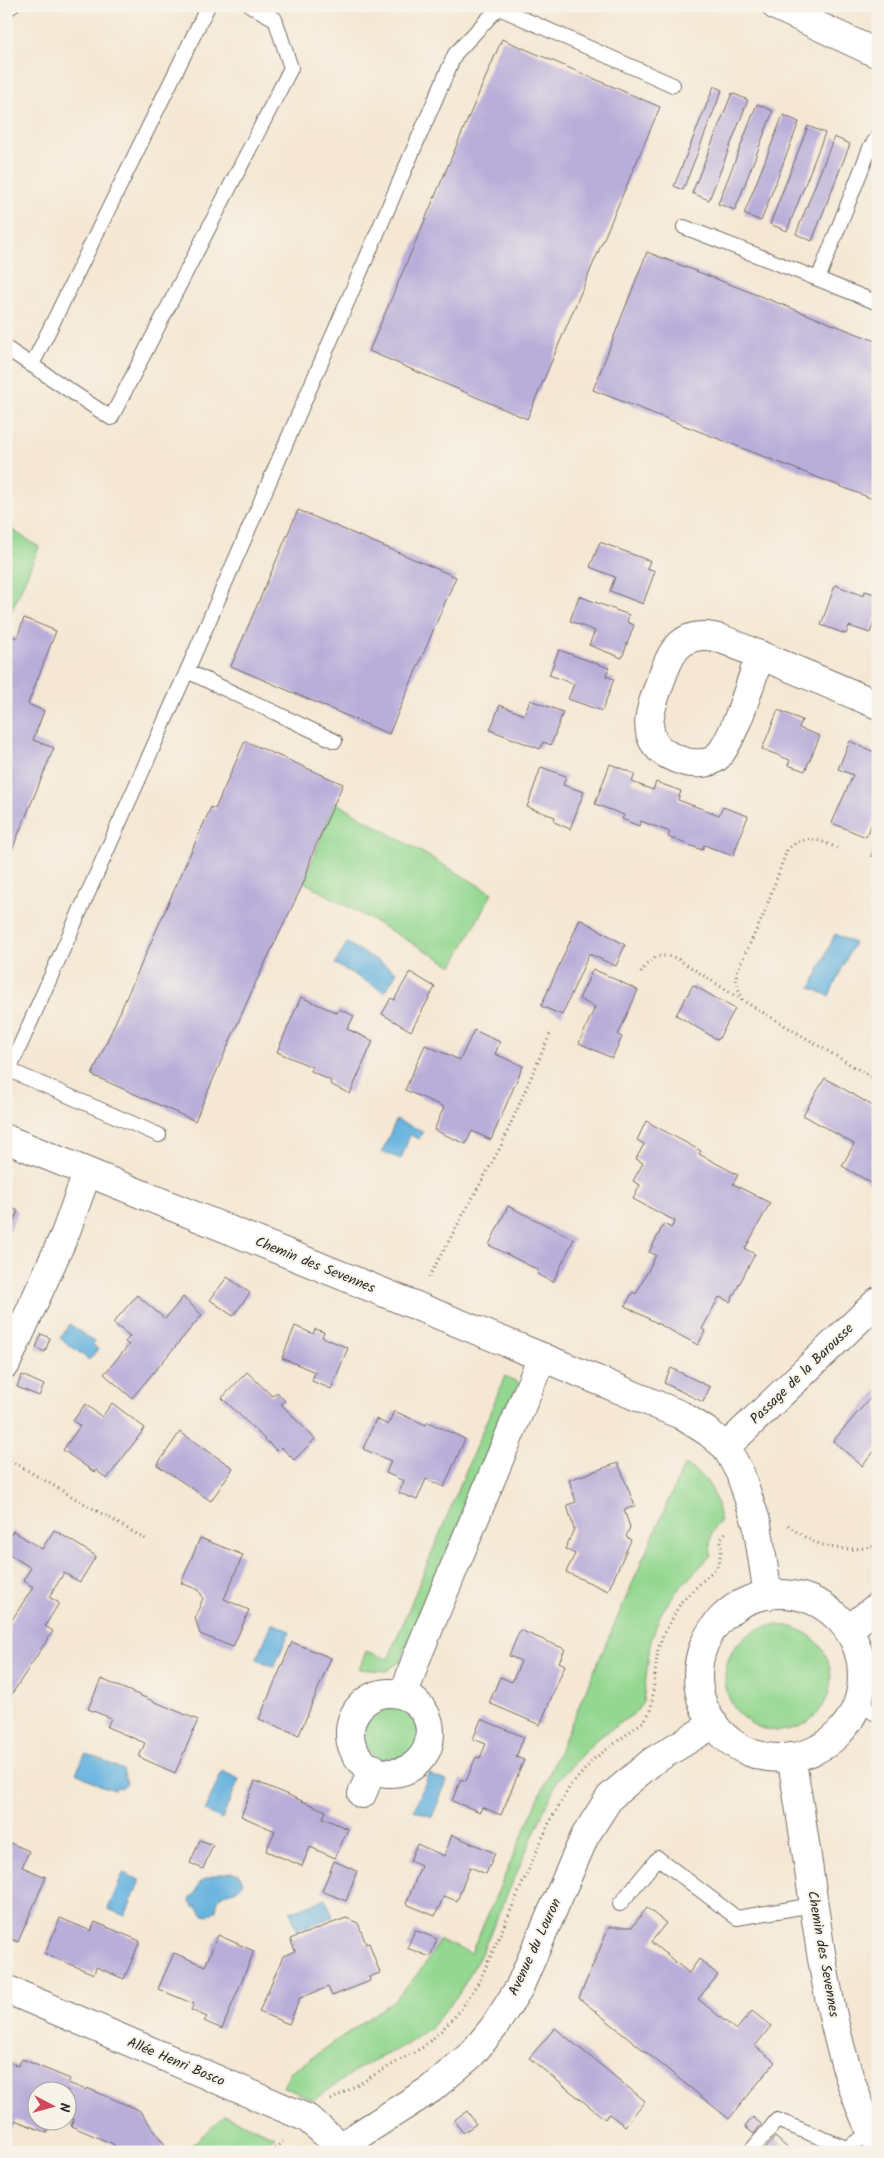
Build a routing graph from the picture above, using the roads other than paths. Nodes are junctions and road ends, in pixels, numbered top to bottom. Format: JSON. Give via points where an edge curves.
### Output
{"nodes":[{"id":1,"x":12,"y":6,"type":"edge"},
{"id":2,"x":208,"y":6,"type":"edge"},
{"id":3,"x":251,"y":6,"type":"edge"},
{"id":4,"x":776,"y":6,"type":"edge"},
{"id":5,"x":500,"y":7,"type":"edge"},
{"id":6,"x":6,"y":10,"type":"edge"},
{"id":7,"x":878,"y":54,"type":"edge"},
{"id":8,"x":673,"y":85,"type":"dead end"},
{"id":9,"x":878,"y":136,"type":"edge"},
{"id":10,"x":684,"y":227,"type":"dead end"},
{"id":11,"x":818,"y":279,"type":"junction"},
{"id":12,"x":878,"y":303,"type":"edge"},
{"id":13,"x":6,"y":348,"type":"edge"},
{"id":14,"x":32,"y":365,"type":"junction"},
{"id":15,"x":760,"y":655,"type":"junction"},
{"id":16,"x":187,"y":671,"type":"junction"},
{"id":17,"x":878,"y":705,"type":"edge"},
{"id":18,"x":335,"y":740,"type":"dead end"},
{"id":19,"x":8,"y":1074,"type":"edge"},
{"id":20,"x":159,"y":1135,"type":"dead end"},
{"id":21,"x":6,"y":1139,"type":"edge"},
{"id":22,"x":87,"y":1173,"type":"junction"},
{"id":23,"x":878,"y":1302,"type":"edge"},
{"id":24,"x":542,"y":1357,"type":"junction"},
{"id":25,"x":6,"y":1364,"type":"edge"},
{"id":26,"x":726,"y":1447,"type":"junction"},
{"id":27,"x":768,"y":1595,"type":"junction"},
{"id":28,"x":878,"y":1606,"type":"edge"},
{"id":29,"x":848,"y":1630,"type":"junction"},
{"id":30,"x":404,"y":1695,"type":"junction"},
{"id":31,"x":868,"y":1709,"type":"edge"},
{"id":32,"x":714,"y":1724,"type":"junction"},
{"id":33,"x":791,"y":1757,"type":"junction"},
{"id":34,"x":373,"y":1768,"type":"junction"},
{"id":35,"x":362,"y":1794,"type":"dead end"},
{"id":36,"x":620,"y":1904,"type":"dead end"},
{"id":37,"x":814,"y":1905,"type":"junction"},
{"id":38,"x":6,"y":1989,"type":"edge"},
{"id":39,"x":874,"y":2139,"type":"edge"},
{"id":40,"x":336,"y":2149,"type":"edge"},
{"id":41,"x":845,"y":2150,"type":"edge"},
{"id":42,"x":750,"y":2152,"type":"edge"}],
"edges":[{"from":1,"to":6,"type":"lane"},
{"from":2,"to":14,"type":"lane"},
{"from":3,"to":14,"type":"lane","via":[[275,18],[291,68],[110,418]]},
{"from":4,"to":7,"type":"street"},
{"from":5,"to":8,"type":"lane"},
{"from":5,"to":16,"type":"lane","via":[[455,54]]},
{"from":9,"to":11,"type":"lane","via":[[870,148]]},
{"from":10,"to":11,"type":"lane"},
{"from":11,"to":12,"type":"lane"},
{"from":13,"to":14,"type":"lane"},
{"from":15,"to":15,"type":"street","via":[[709,636],[688,638],[677,647],[668,658],[648,719],[656,747],[668,756],[686,762],[714,760],[730,737]]},
{"from":15,"to":17,"type":"street"},
{"from":16,"to":18,"type":"lane"},
{"from":16,"to":19,"type":"lane"},
{"from":19,"to":20,"type":"lane"},
{"from":21,"to":22,"type":"street","name":"Chemin des Sevennes"},
{"from":22,"to":24,"type":"street","name":"Chemin des Sevennes"},
{"from":22,"to":25,"type":"street","via":[[65,1234]]},
{"from":23,"to":26,"type":"street","name":"Passage de la Barousse"},
{"from":24,"to":26,"type":"street","name":"Chemin des Sevennes","via":[[681,1415]]},
{"from":24,"to":30,"type":"street"},
{"from":26,"to":27,"type":"street","name":"Chemin des Sevennes","via":[[740,1473],[757,1524]]},
{"from":27,"to":29,"type":"street","via":[[791,1595],[813,1601],[833,1613]]},
{"from":27,"to":32,"type":"street","via":[[730,1611],[711,1631],[705,1644],[699,1685],[706,1711]]},
{"from":28,"to":29,"type":"street"},
{"from":29,"to":31,"type":"street","via":[[857,1648]]},
{"from":30,"to":34,"type":"street","via":[[390,1692],[378,1695],[357,1711],[350,1736],[361,1760]]},
{"from":30,"to":34,"type":"street","via":[[424,1710],[430,1736],[427,1749],[410,1768],[390,1772]]},
{"from":31,"to":33,"type":"street","via":[[849,1720],[828,1742]]},
{"from":32,"to":33,"type":"street","via":[[723,1735],[747,1751],[762,1756]]},
{"from":32,"to":40,"type":"street","name":"Avenue du Louron","via":[[653,1761],[610,1797],[585,1836],[519,1988],[472,2054],[432,2089]]},
{"from":33,"to":37,"type":"street","name":"Chemin des Sevennes"},
{"from":34,"to":35,"type":"street"},
{"from":36,"to":37,"type":"lane","via":[[658,1858],[737,1918]]},
{"from":37,"to":39,"type":"street","name":"Chemin des Sevennes","via":[[840,2049]]},
{"from":38,"to":40,"type":"street","name":"Allée Henri Bosco","via":[[307,2118]]},
{"from":39,"to":41,"type":"lane"},
{"from":41,"to":42,"type":"lane","via":[[777,2120]]}]}
